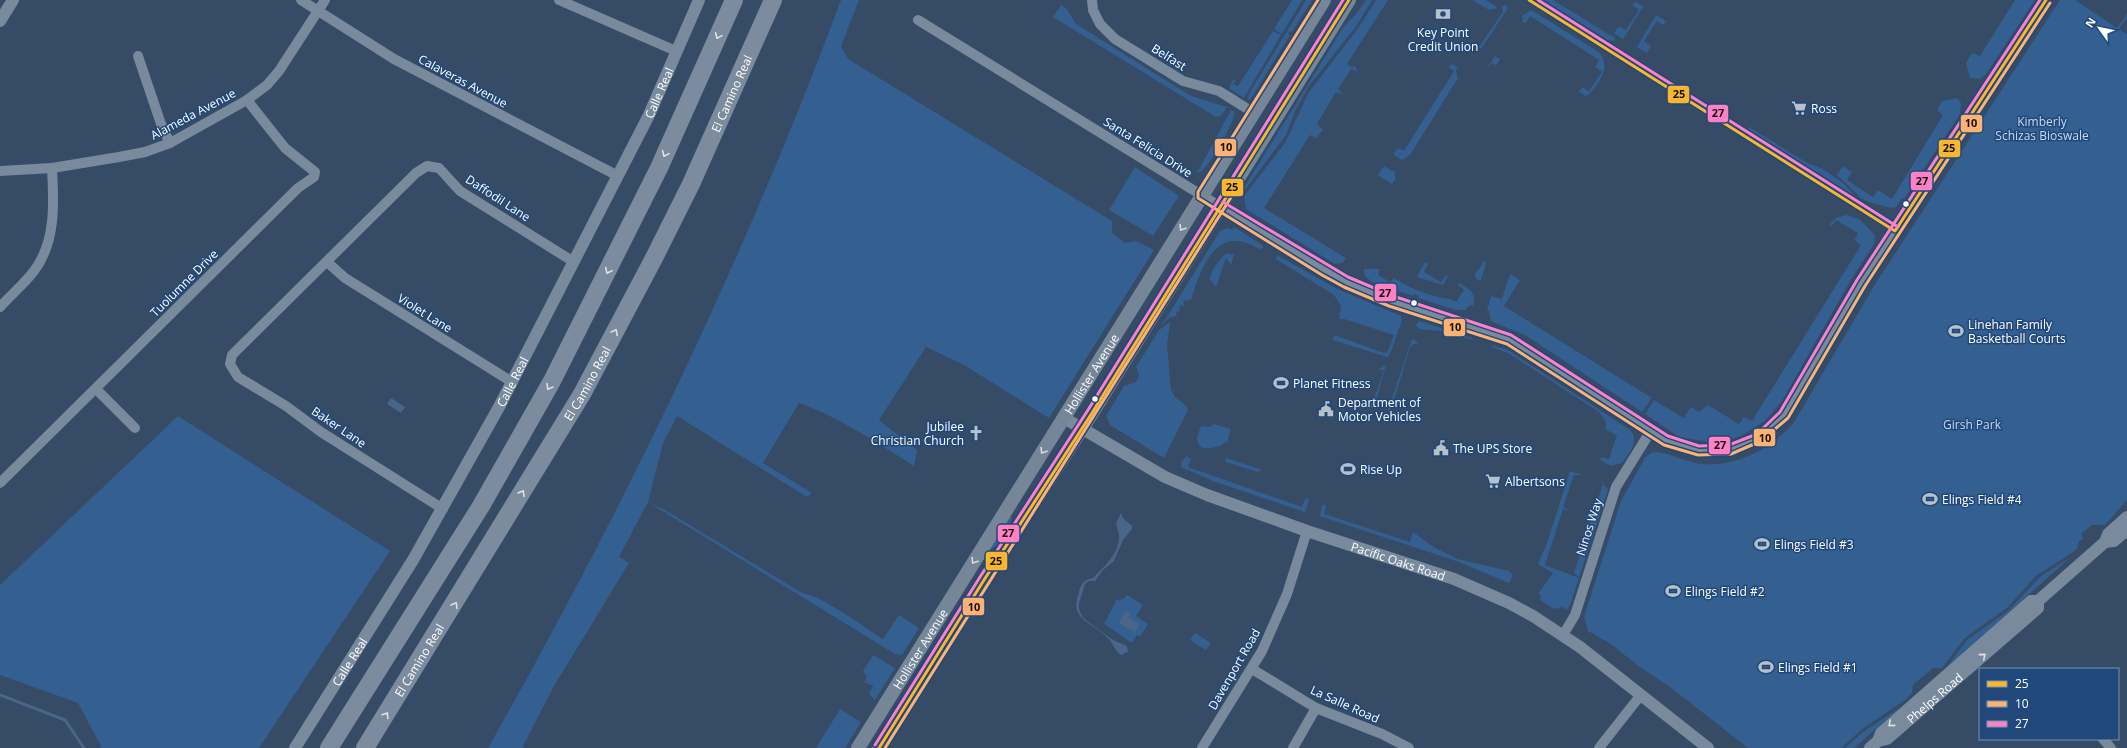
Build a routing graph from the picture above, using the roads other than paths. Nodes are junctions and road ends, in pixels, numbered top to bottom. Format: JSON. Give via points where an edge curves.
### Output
{"nodes":[{"id":1,"x":14,"y":0,"type":"edge"},
{"id":2,"x":301,"y":0,"type":"edge"},
{"id":3,"x":325,"y":0,"type":"edge"},
{"id":4,"x":559,"y":0,"type":"edge"},
{"id":5,"x":699,"y":0,"type":"edge"},
{"id":6,"x":734,"y":0,"type":"edge"},
{"id":7,"x":772,"y":0,"type":"edge"},
{"id":8,"x":1092,"y":0,"type":"edge"},
{"id":9,"x":1324,"y":0,"type":"edge"},
{"id":10,"x":1349,"y":0,"type":"edge"},
{"id":11,"x":2046,"y":0,"type":"edge"},
{"id":12,"x":318,"y":11,"type":"junction"},
{"id":13,"x":918,"y":20,"type":"dead end"},
{"id":14,"x":0,"y":21,"type":"edge"},
{"id":15,"x":676,"y":52,"type":"junction"},
{"id":16,"x":138,"y":56,"type":"dead end"},
{"id":17,"x":247,"y":100,"type":"junction"},
{"id":18,"x":1254,"y":113,"type":"junction"},
{"id":19,"x":170,"y":143,"type":"junction"},
{"id":20,"x":52,"y":168,"type":"junction"},
{"id":21,"x":0,"y":171,"type":"edge"},
{"id":22,"x":618,"y":176,"type":"junction"},
{"id":23,"x":1202,"y":195,"type":"junction"},
{"id":24,"x":1220,"y":206,"type":"junction"},
{"id":25,"x":327,"y":262,"type":"junction"},
{"id":26,"x":574,"y":262,"type":"junction"},
{"id":27,"x":0,"y":307,"type":"edge"},
{"id":28,"x":512,"y":382,"type":"junction"},
{"id":29,"x":96,"y":388,"type":"junction"},
{"id":30,"x":1064,"y":418,"type":"junction"},
{"id":31,"x":135,"y":428,"type":"dead end"},
{"id":32,"x":1082,"y":429,"type":"junction"},
{"id":33,"x":1650,"y":432,"type":"junction"},
{"id":34,"x":0,"y":483,"type":"edge"},
{"id":35,"x":443,"y":509,"type":"junction"},
{"id":36,"x":2127,"y":517,"type":"edge"},
{"id":37,"x":2127,"y":530,"type":"edge"},
{"id":38,"x":1307,"y":532,"type":"junction"},
{"id":39,"x":2105,"y":542,"type":"junction"},
{"id":40,"x":1563,"y":635,"type":"junction"},
{"id":41,"x":1252,"y":669,"type":"junction"},
{"id":42,"x":1640,"y":696,"type":"junction"},
{"id":43,"x":1316,"y":708,"type":"junction"},
{"id":44,"x":2104,"y":740,"type":"edge"},
{"id":45,"x":1874,"y":744,"type":"edge"},
{"id":46,"x":295,"y":748,"type":"edge"},
{"id":47,"x":329,"y":748,"type":"edge"},
{"id":48,"x":365,"y":748,"type":"edge"},
{"id":49,"x":858,"y":748,"type":"edge"},
{"id":50,"x":879,"y":748,"type":"edge"},
{"id":51,"x":1202,"y":748,"type":"edge"},
{"id":52,"x":1292,"y":748,"type":"edge"},
{"id":53,"x":1409,"y":748,"type":"edge"},
{"id":54,"x":1599,"y":748,"type":"edge"},
{"id":55,"x":1708,"y":748,"type":"edge"},
{"id":56,"x":2111,"y":748,"type":"edge"}],
"edges":[{"from":1,"to":14,"type":"street"},
{"from":2,"to":12,"type":"street","name":"Calaveras Avenue"},
{"from":3,"to":12,"type":"street","name":"Alameda Avenue"},
{"from":4,"to":15,"type":"street"},
{"from":5,"to":15,"type":"street","name":"Calle Real"},
{"from":6,"to":47,"type":"highway","one_way":true,"via":[[659,168],[552,381],[477,512]]},
{"from":48,"to":7,"type":"highway","name":"El Camino Real","one_way":true,"via":[[582,394],[691,184]]},
{"from":8,"to":18,"type":"street","name":"Belfast","via":[[1093,10],[1100,24],[1115,39],[1183,82],[1219,91]]},
{"from":9,"to":18,"type":"main road","name":"Hollister Avenue"},
{"from":10,"to":24,"type":"main road","name":"Hollister Avenue"},
{"from":11,"to":33,"type":"street","name":"Santa Felicia Drive","via":[[1861,283],[1792,404],[1777,423],[1750,443],[1719,452],[1687,449],[1666,442]]},
{"from":12,"to":17,"type":"street","name":"Alameda Avenue","via":[[275,76]]},
{"from":12,"to":22,"type":"street","name":"Calaveras Avenue","via":[[394,59]]},
{"from":13,"to":23,"type":"street","name":"Santa Felicia Drive"},
{"from":15,"to":22,"type":"street","name":"Calle Real","via":[[649,115]]},
{"from":16,"to":19,"type":"street"},
{"from":17,"to":19,"type":"street","name":"Alameda Avenue"},
{"from":17,"to":29,"type":"street","name":"Tuolumne Drive","via":[[285,148],[313,169],[315,174]]},
{"from":18,"to":23,"type":"main road","name":"Hollister Avenue"},
{"from":19,"to":20,"type":"street","name":"Alameda Avenue","via":[[140,153]]},
{"from":20,"to":21,"type":"street","name":"Alameda Avenue"},
{"from":20,"to":27,"type":"street","via":[[53,220],[46,248],[34,271]]},
{"from":22,"to":26,"type":"street","name":"Calle Real"},
{"from":23,"to":24,"type":"street","name":"Santa Felicia Drive"},
{"from":23,"to":30,"type":"main road","name":"Hollister Avenue","one_way":true},
{"from":24,"to":32,"type":"main road","name":"Hollister Avenue"},
{"from":24,"to":33,"type":"street","name":"Santa Felicia Drive","via":[[1346,282],[1391,301],[1509,339]]},
{"from":25,"to":26,"type":"street","name":"Daffodil Lane","via":[[416,173],[427,166],[434,166],[445,172],[460,191]]},
{"from":25,"to":28,"type":"street","name":"Violet Lane","via":[[352,282]]},
{"from":25,"to":35,"type":"street","name":"Baker Lane","via":[[236,350],[230,360],[232,370],[238,377],[286,406],[321,432]]},
{"from":26,"to":28,"type":"street","name":"Calle Real"},
{"from":28,"to":35,"type":"street","name":"Calle Real"},
{"from":29,"to":31,"type":"street"},
{"from":29,"to":34,"type":"street","name":"Tuolumne Drive"},
{"from":30,"to":32,"type":"street","name":"Pacific Oaks Road"},
{"from":30,"to":49,"type":"main road","name":"Hollister Avenue","one_way":true},
{"from":32,"to":38,"type":"street","name":"Pacific Oaks Road","via":[[1165,477]]},
{"from":32,"to":50,"type":"main road","name":"Hollister Avenue","via":[[980,585]]},
{"from":33,"to":40,"type":"street","name":"Ninos Way","via":[[1616,487],[1575,615]]},
{"from":35,"to":46,"type":"street","name":"Calle Real"},
{"from":36,"to":39,"type":"street","name":"Phelps Road","via":[[2108,534]]},
{"from":37,"to":39,"type":"street","name":"Phelps Road","via":[[2114,541]]},
{"from":38,"to":40,"type":"street","name":"Pacific Oaks Road","via":[[1472,586],[1509,603]]},
{"from":38,"to":41,"type":"street","name":"Davenport Road","via":[[1281,609]]},
{"from":39,"to":45,"type":"street","name":"Phelps Road","via":[[2038,601],[2031,601],[1881,732]]},
{"from":40,"to":42,"type":"street","name":"Pacific Oaks Road"},
{"from":41,"to":43,"type":"street","name":"La Salle Road"},
{"from":41,"to":51,"type":"street","name":"Davenport Road"},
{"from":42,"to":54,"type":"street"},
{"from":42,"to":55,"type":"street","name":"Pacific Oaks Road"},
{"from":43,"to":52,"type":"street"},
{"from":43,"to":53,"type":"street","name":"La Salle Road","via":[[1382,734]]},
{"from":44,"to":56,"type":"street"}]}
